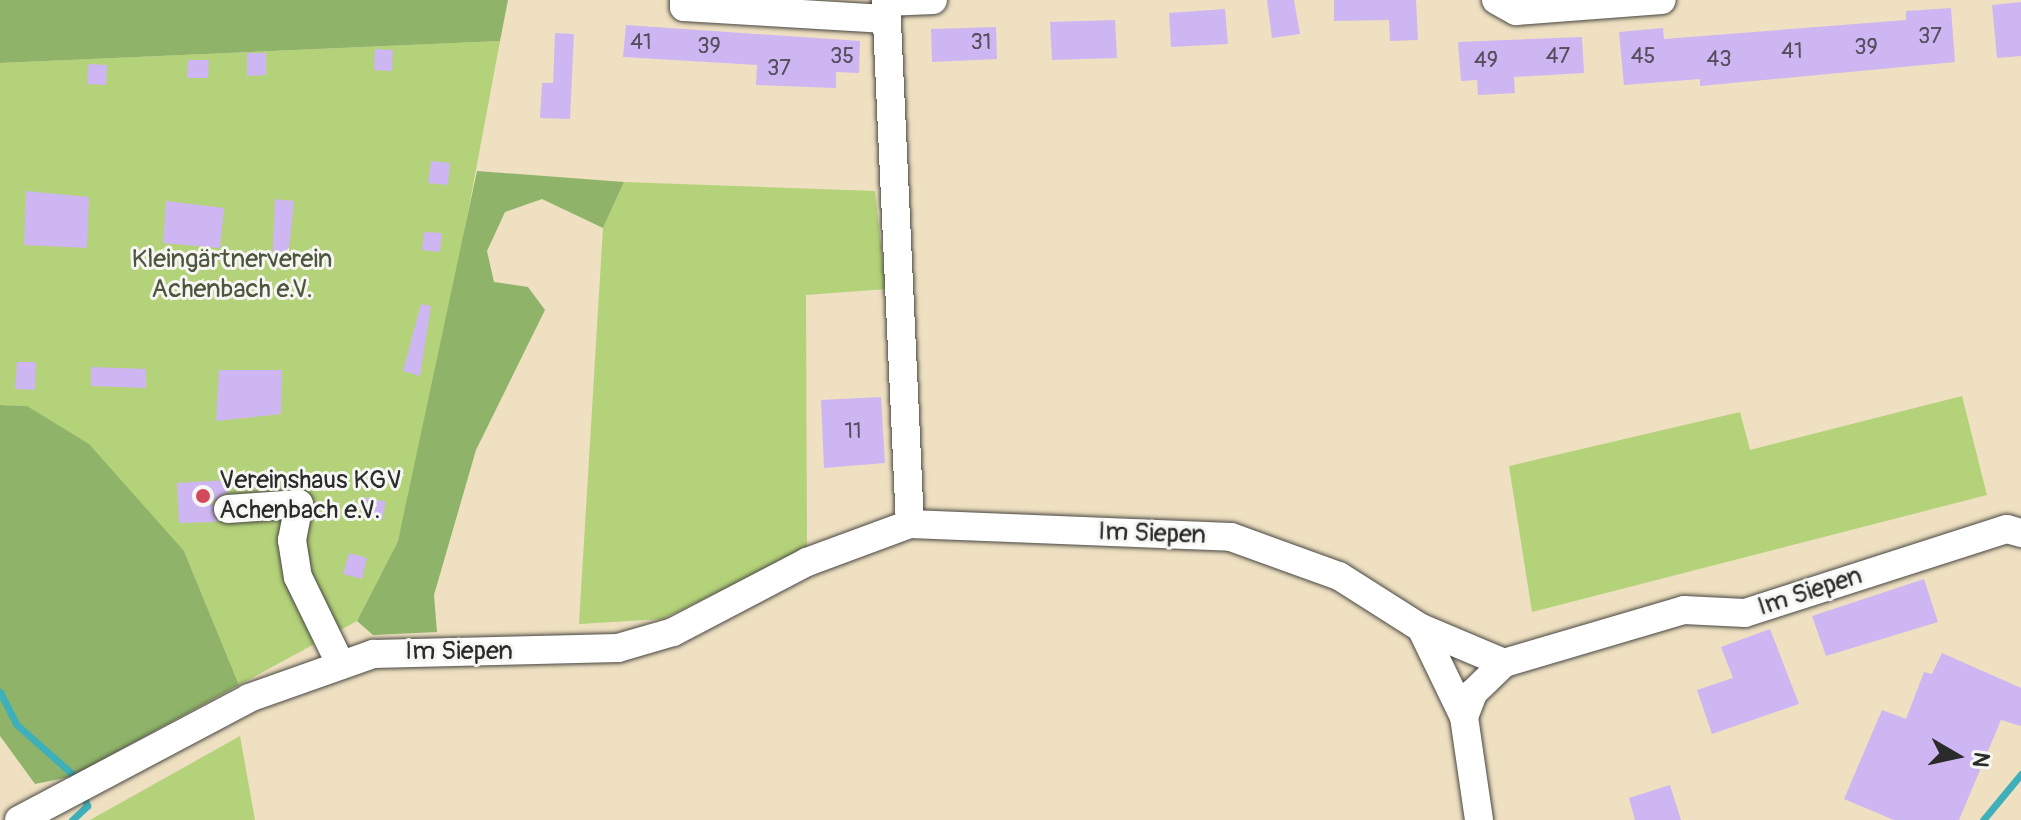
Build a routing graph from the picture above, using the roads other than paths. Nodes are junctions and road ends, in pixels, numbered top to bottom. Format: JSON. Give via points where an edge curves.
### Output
{"nodes":[{"id":1,"x":684,"y":0,"type":"edge"},
{"id":2,"x":933,"y":0,"type":"edge"},
{"id":3,"x":1662,"y":0,"type":"edge"},
{"id":4,"x":1506,"y":6,"type":"edge"},
{"id":5,"x":886,"y":7,"type":"edge"},
{"id":6,"x":228,"y":509,"type":"dead end"},
{"id":7,"x":910,"y":524,"type":"junction"},
{"id":8,"x":2021,"y":533,"type":"edge"},
{"id":9,"x":1421,"y":628,"type":"junction"},
{"id":10,"x":1504,"y":663,"type":"junction"},
{"id":11,"x":341,"y":665,"type":"junction"},
{"id":12,"x":1464,"y":717,"type":"junction"},
{"id":13,"x":19,"y":820,"type":"edge"},
{"id":14,"x":1479,"y":820,"type":"edge"}],
"edges":[{"from":1,"to":5,"type":"street","via":[[684,7]]},
{"from":2,"to":5,"type":"street"},
{"from":3,"to":4,"type":"street"},
{"from":5,"to":7,"type":"street"},
{"from":6,"to":11,"type":"street","via":[[299,504],[292,540],[298,577]]},
{"from":7,"to":9,"type":"street","name":"Im Siepen","via":[[1231,537],[1339,576]]},
{"from":7,"to":11,"type":"street","name":"Im Siepen","via":[[807,562],[673,632],[618,648],[433,649],[373,654]]},
{"from":8,"to":10,"type":"street","name":"Im Siepen","via":[[2007,529],[1745,613],[1684,610]]},
{"from":9,"to":10,"type":"street","name":"Im Siepen"},
{"from":9,"to":12,"type":"street"},
{"from":10,"to":12,"type":"street","name":"Im Siepen","via":[[1473,693]]},
{"from":11,"to":13,"type":"street","name":"Im Siepen","via":[[249,698]]},
{"from":12,"to":14,"type":"street"}]}
